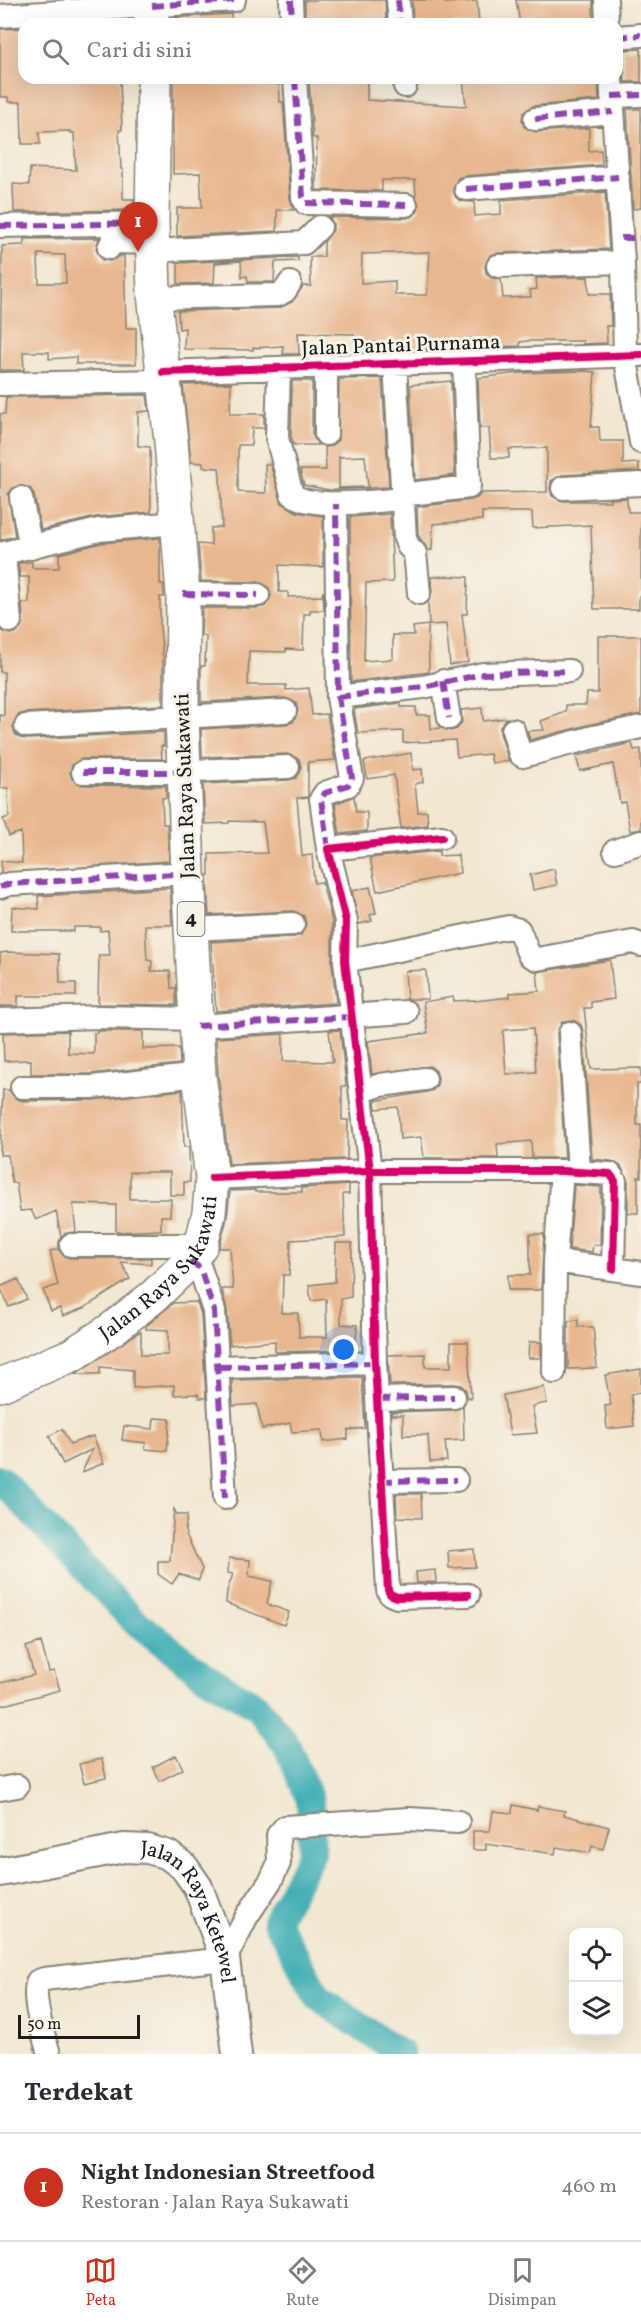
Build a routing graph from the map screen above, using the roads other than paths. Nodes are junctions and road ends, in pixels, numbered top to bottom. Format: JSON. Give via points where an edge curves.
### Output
{"nodes":[{"id":1,"x":234,"y":0,"type":"edge"},
{"id":2,"x":291,"y":0,"type":"edge"},
{"id":3,"x":398,"y":0,"type":"edge"},
{"id":4,"x":606,"y":0,"type":"edge"},
{"id":5,"x":152,"y":10,"type":"edge"},
{"id":6,"x":0,"y":16,"type":"edge"},
{"id":7,"x":292,"y":18,"type":"edge"},
{"id":8,"x":400,"y":18,"type":"edge"},
{"id":9,"x":608,"y":18,"type":"edge"},
{"id":10,"x":641,"y":35,"type":"edge"},
{"id":11,"x":623,"y":36,"type":"edge"},
{"id":12,"x":154,"y":84,"type":"edge"},
{"id":13,"x":295,"y":84,"type":"edge"},
{"id":14,"x":612,"y":95,"type":"edge"},
{"id":15,"x":641,"y":95,"type":"edge"},
{"id":16,"x":535,"y":119,"type":"dead end"},
{"id":17,"x":618,"y":177,"type":"junction"},
{"id":18,"x":466,"y":189,"type":"dead end"},
{"id":19,"x":406,"y":206,"type":"dead end"},
{"id":20,"x":0,"y":226,"type":"edge"},
{"id":21,"x":320,"y":227,"type":"dead end"},
{"id":22,"x":631,"y":238,"type":"edge"},
{"id":23,"x":149,"y":240,"type":"junction"},
{"id":24,"x":109,"y":248,"type":"dead end"},
{"id":25,"x":623,"y":262,"type":"junction"},
{"id":26,"x":498,"y":266,"type":"dead end"},
{"id":27,"x":290,"y":283,"type":"dead end"},
{"id":28,"x":154,"y":296,"type":"junction"},
{"id":29,"x":633,"y":356,"type":"edge"},
{"id":30,"x":464,"y":362,"type":"junction"},
{"id":31,"x":395,"y":364,"type":"junction"},
{"id":32,"x":326,"y":367,"type":"junction"},
{"id":33,"x":279,"y":369,"type":"junction"},
{"id":34,"x":163,"y":377,"type":"junction"},
{"id":35,"x":0,"y":384,"type":"edge"},
{"id":36,"x":326,"y":434,"type":"dead end"},
{"id":37,"x":641,"y":442,"type":"edge"},
{"id":38,"x":641,"y":484,"type":"edge"},
{"id":39,"x":564,"y":488,"type":"dead end"},
{"id":40,"x":21,"y":498,"type":"dead end"},
{"id":41,"x":401,"y":500,"type":"junction"},
{"id":42,"x":336,"y":504,"type":"junction"},
{"id":43,"x":176,"y":524,"type":"junction"},
{"id":44,"x":31,"y":548,"type":"junction"},
{"id":45,"x":2,"y":554,"type":"edge"},
{"id":46,"x":418,"y":593,"type":"dead end"},
{"id":47,"x":183,"y":594,"type":"junction"},
{"id":48,"x":258,"y":595,"type":"dead end"},
{"id":49,"x":10,"y":621,"type":"dead end"},
{"id":50,"x":569,"y":671,"type":"dead end"},
{"id":51,"x":443,"y":681,"type":"junction"},
{"id":52,"x":338,"y":697,"type":"junction"},
{"id":53,"x":285,"y":711,"type":"dead end"},
{"id":54,"x":182,"y":717,"type":"junction"},
{"id":55,"x":449,"y":718,"type":"dead end"},
{"id":56,"x":26,"y":726,"type":"dead end"},
{"id":57,"x":641,"y":727,"type":"edge"},
{"id":58,"x":513,"y":730,"type":"dead end"},
{"id":59,"x":288,"y":767,"type":"dead end"},
{"id":60,"x":185,"y":770,"type":"junction"},
{"id":61,"x":82,"y":772,"type":"dead end"},
{"id":62,"x":442,"y":837,"type":"dead end"},
{"id":63,"x":641,"y":842,"type":"edge"},
{"id":64,"x":328,"y":849,"type":"junction"},
{"id":65,"x":615,"y":850,"type":"dead end"},
{"id":66,"x":188,"y":873,"type":"junction"},
{"id":67,"x":4,"y":886,"type":"edge"},
{"id":68,"x":293,"y":924,"type":"dead end"},
{"id":69,"x":192,"y":929,"type":"junction"},
{"id":70,"x":641,"y":945,"type":"edge"},
{"id":71,"x":345,"y":962,"type":"junction"},
{"id":72,"x":406,"y":1012,"type":"dead end"},
{"id":73,"x":351,"y":1017,"type":"junction"},
{"id":74,"x":0,"y":1020,"type":"edge"},
{"id":75,"x":197,"y":1023,"type":"junction"},
{"id":76,"x":570,"y":1033,"type":"dead end"},
{"id":77,"x":199,"y":1075,"type":"junction"},
{"id":78,"x":425,"y":1079,"type":"dead end"},
{"id":79,"x":22,"y":1087,"type":"dead end"},
{"id":80,"x":361,"y":1091,"type":"junction"},
{"id":81,"x":370,"y":1171,"type":"junction"},
{"id":82,"x":571,"y":1172,"type":"junction"},
{"id":83,"x":212,"y":1178,"type":"junction"},
{"id":84,"x":71,"y":1245,"type":"dead end"},
{"id":85,"x":196,"y":1253,"type":"junction"},
{"id":86,"x":555,"y":1261,"type":"junction"},
{"id":87,"x":613,"y":1269,"type":"junction"},
{"id":88,"x":641,"y":1274,"type":"edge"},
{"id":89,"x":375,"y":1363,"type":"junction"},
{"id":90,"x":219,"y":1368,"type":"junction"},
{"id":91,"x":554,"y":1372,"type":"dead end"},
{"id":92,"x":14,"y":1380,"type":"edge"},
{"id":93,"x":454,"y":1397,"type":"dead end"},
{"id":94,"x":378,"y":1399,"type":"junction"},
{"id":95,"x":456,"y":1480,"type":"dead end"},
{"id":96,"x":381,"y":1481,"type":"junction"},
{"id":97,"x":225,"y":1498,"type":"dead end"},
{"id":98,"x":468,"y":1595,"type":"dead end"},
{"id":99,"x":458,"y":1822,"type":"dead end"},
{"id":100,"x":0,"y":1872,"type":"edge"},
{"id":101,"x":225,"y":1959,"type":"junction"},
{"id":102,"x":49,"y":2054,"type":"edge"},
{"id":103,"x":237,"y":2054,"type":"edge"}],
"edges":[{"from":1,"to":5,"type":"street"},
{"from":2,"to":7,"type":"street"},
{"from":3,"to":8,"type":"street"},
{"from":4,"to":9,"type":"street"},
{"from":5,"to":6,"type":"street"},
{"from":10,"to":11,"type":"street"},
{"from":12,"to":23,"type":"highway","name":"Jalan Raya Sukawati","number":"4"},
{"from":13,"to":19,"type":"street","via":[[306,202]]},
{"from":14,"to":15,"type":"street"},
{"from":14,"to":16,"type":"street"},
{"from":14,"to":17,"type":"street"},
{"from":17,"to":18,"type":"street"},
{"from":17,"to":22,"type":"street"},
{"from":20,"to":23,"type":"street"},
{"from":21,"to":23,"type":"street","via":[[304,243],[170,250]]},
{"from":22,"to":25,"type":"street"},
{"from":23,"to":24,"type":"street","via":[[112,242]]},
{"from":23,"to":28,"type":"highway","name":"Jalan Raya Sukawati","number":"4"},
{"from":25,"to":26,"type":"street"},
{"from":25,"to":29,"type":"street"},
{"from":27,"to":28,"type":"street","via":[[278,295]]},
{"from":28,"to":34,"type":"highway","name":"Jalan Raya Sukawati","number":"4"},
{"from":29,"to":30,"type":"street","name":"Jalan Pantai Purnama"},
{"from":29,"to":37,"type":"street"},
{"from":30,"to":31,"type":"street","name":"Jalan Pantai Purnama"},
{"from":30,"to":41,"type":"street","via":[[469,487],[409,494]]},
{"from":31,"to":32,"type":"street","name":"Jalan Pantai Purnama"},
{"from":31,"to":41,"type":"street"},
{"from":32,"to":33,"type":"street","name":"Jalan Pantai Purnama"},
{"from":32,"to":36,"type":"street"},
{"from":33,"to":34,"type":"street","name":"Jalan Pantai Purnama"},
{"from":33,"to":42,"type":"street","via":[[276,438],[292,494],[304,500]]},
{"from":34,"to":35,"type":"street","name":"Jalan Pantai Purnama"},
{"from":34,"to":43,"type":"highway","name":"Jalan Raya Sukawati","number":"4"},
{"from":38,"to":39,"type":"street"},
{"from":40,"to":44,"type":"street"},
{"from":41,"to":42,"type":"street"},
{"from":41,"to":46,"type":"street","via":[[405,538],[414,553]]},
{"from":42,"to":52,"type":"street"},
{"from":43,"to":44,"type":"street","via":[[99,530]]},
{"from":43,"to":47,"type":"highway","name":"Jalan Raya Sukawati","number":"4"},
{"from":44,"to":45,"type":"street"},
{"from":45,"to":49,"type":"street"},
{"from":47,"to":48,"type":"street"},
{"from":47,"to":54,"type":"highway","name":"Jalan Raya Sukawati","number":"4"},
{"from":50,"to":51,"type":"street"},
{"from":51,"to":52,"type":"street"},
{"from":51,"to":55,"type":"street"},
{"from":52,"to":64,"type":"street","via":[[352,778],[348,785],[321,799]]},
{"from":53,"to":54,"type":"street"},
{"from":54,"to":56,"type":"street"},
{"from":54,"to":60,"type":"highway","name":"Jalan Raya Sukawati","number":"4"},
{"from":57,"to":58,"type":"street","via":[[523,756]]},
{"from":59,"to":60,"type":"street"},
{"from":60,"to":61,"type":"street"},
{"from":60,"to":66,"type":"highway","name":"Jalan Raya Sukawati","number":"4"},
{"from":62,"to":64,"type":"street"},
{"from":63,"to":65,"type":"street"},
{"from":64,"to":71,"type":"street","via":[[346,921]]},
{"from":66,"to":67,"type":"street"},
{"from":66,"to":69,"type":"highway","name":"Jalan Raya Sukawati","number":"4"},
{"from":68,"to":69,"type":"street"},
{"from":69,"to":75,"type":"highway","name":"Jalan Raya Sukawati","number":"4"},
{"from":70,"to":71,"type":"street","via":[[633,942],[537,959],[529,955],[519,930],[509,927]]},
{"from":71,"to":73,"type":"street"},
{"from":72,"to":73,"type":"street"},
{"from":73,"to":75,"type":"street"},
{"from":73,"to":80,"type":"street"},
{"from":74,"to":75,"type":"street","via":[[100,1017]]},
{"from":75,"to":77,"type":"highway","name":"Jalan Raya Sukawati","number":"4"},
{"from":76,"to":82,"type":"street"},
{"from":77,"to":79,"type":"street","via":[[92,1087]]},
{"from":77,"to":83,"type":"highway","name":"Jalan Raya Sukawati","number":"4"},
{"from":78,"to":80,"type":"street"},
{"from":80,"to":81,"type":"street"},
{"from":81,"to":82,"type":"street"},
{"from":81,"to":83,"type":"street"},
{"from":81,"to":89,"type":"street"},
{"from":82,"to":86,"type":"street"},
{"from":82,"to":87,"type":"street","via":[[608,1174],[615,1181]]},
{"from":83,"to":85,"type":"highway","name":"Jalan Raya Sukawati","number":"4","via":[[209,1213]]},
{"from":84,"to":85,"type":"street"},
{"from":85,"to":90,"type":"street","via":[[214,1311]]},
{"from":85,"to":92,"type":"highway","name":"Jalan Raya Sukawati","via":[[154,1296],[112,1329],[72,1355]]},
{"from":86,"to":87,"type":"street"},
{"from":86,"to":91,"type":"street"},
{"from":87,"to":88,"type":"street"},
{"from":89,"to":90,"type":"street"},
{"from":89,"to":94,"type":"street"},
{"from":90,"to":97,"type":"street"},
{"from":93,"to":94,"type":"street"},
{"from":94,"to":96,"type":"street"},
{"from":95,"to":96,"type":"street"},
{"from":96,"to":98,"type":"street","via":[[390,1594]]},
{"from":99,"to":101,"type":"street","via":[[409,1819],[285,1827],[278,1835],[279,1863]]},
{"from":100,"to":101,"type":"main road","name":"Jalan Raya Ketewel","via":[[124,1848],[168,1855],[184,1867],[198,1887]]},
{"from":101,"to":102,"type":"street","via":[[40,1980],[36,1987],[39,2015]]},
{"from":101,"to":103,"type":"main road","name":"Jalan Raya Ketewel"}]}
